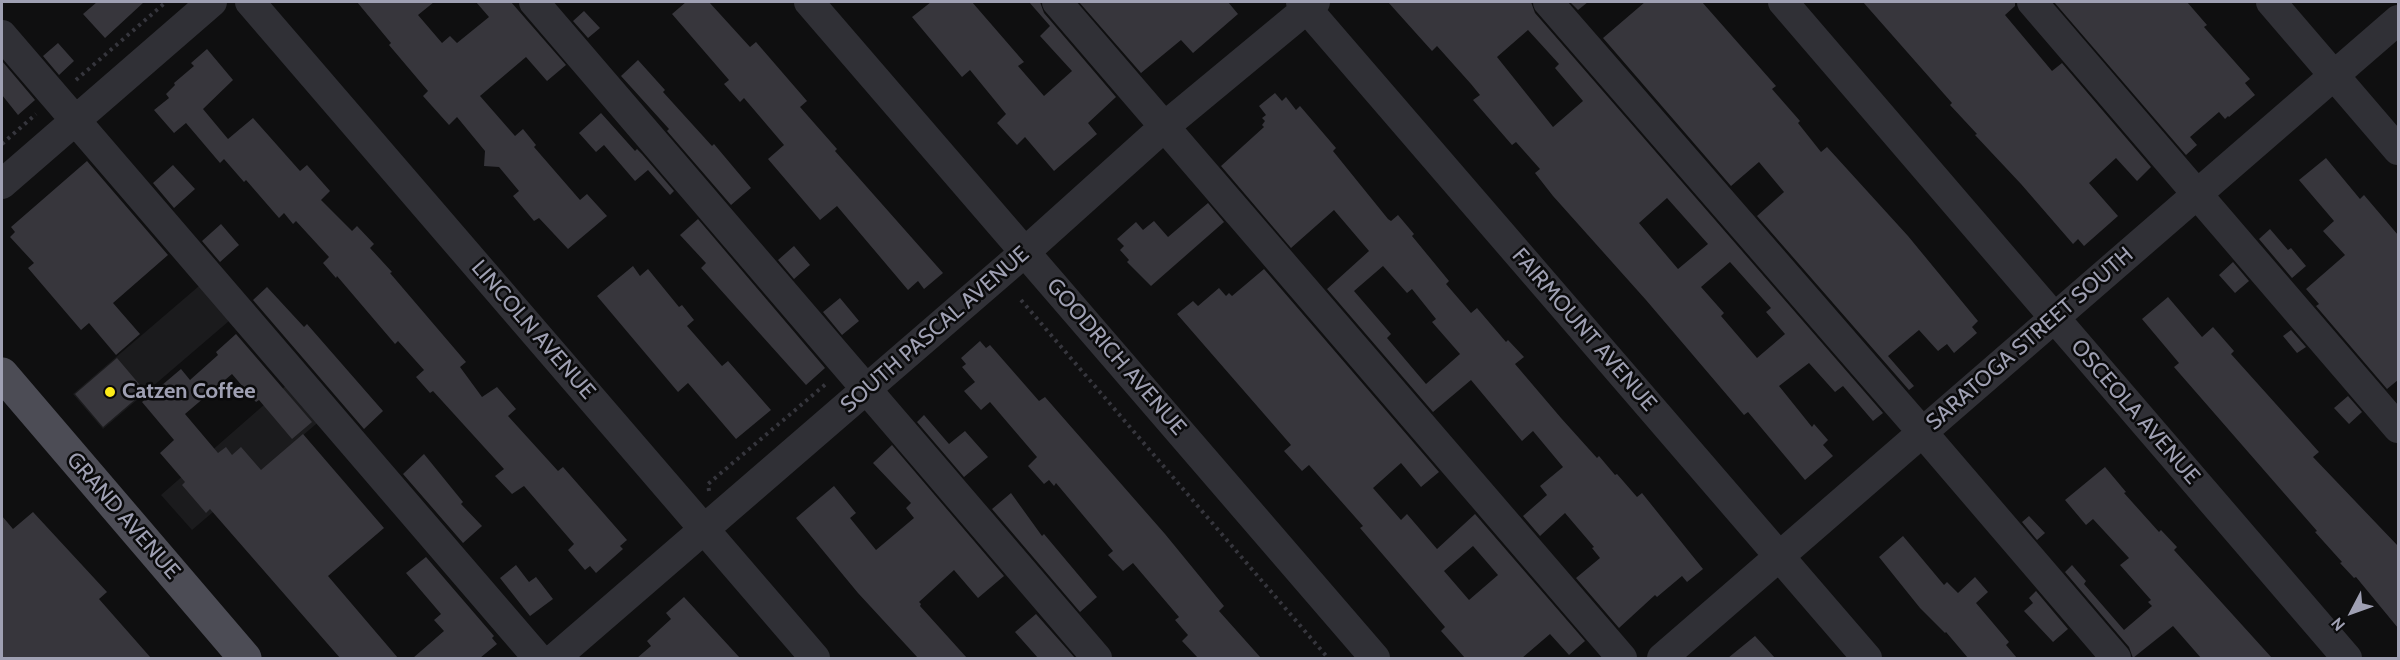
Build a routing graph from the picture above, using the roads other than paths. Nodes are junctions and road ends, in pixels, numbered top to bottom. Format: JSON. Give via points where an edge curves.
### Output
{"nodes":[{"id":1,"x":212,"y":2,"type":"edge"},
{"id":2,"x":250,"y":2,"type":"edge"},
{"id":3,"x":534,"y":2,"type":"edge"},
{"id":4,"x":809,"y":2,"type":"edge"},
{"id":5,"x":1057,"y":2,"type":"edge"},
{"id":6,"x":1548,"y":2,"type":"edge"},
{"id":7,"x":1783,"y":2,"type":"edge"},
{"id":8,"x":2032,"y":2,"type":"edge"},
{"id":9,"x":2271,"y":2,"type":"edge"},
{"id":10,"x":1308,"y":4,"type":"edge"},
{"id":11,"x":2398,"y":20,"type":"edge"},
{"id":12,"x":2,"y":35,"type":"edge"},
{"id":13,"x":2335,"y":76,"type":"junction"},
{"id":14,"x":75,"y":120,"type":"junction"},
{"id":15,"x":1164,"y":127,"type":"junction"},
{"id":16,"x":2398,"y":150,"type":"edge"},
{"id":17,"x":2,"y":184,"type":"edge"},
{"id":18,"x":2197,"y":195,"type":"junction"},
{"id":19,"x":1025,"y":252,"type":"junction"},
{"id":20,"x":2055,"y":318,"type":"junction"},
{"id":21,"x":2,"y":374,"type":"edge"},
{"id":22,"x":866,"y":390,"type":"junction"},
{"id":23,"x":2398,"y":428,"type":"edge"},
{"id":24,"x":1923,"y":433,"type":"junction"},
{"id":25,"x":704,"y":530,"type":"junction"},
{"id":26,"x":1779,"y":557,"type":"junction"},
{"id":27,"x":245,"y":658,"type":"edge"},
{"id":28,"x":538,"y":658,"type":"edge"},
{"id":29,"x":555,"y":658,"type":"edge"},
{"id":30,"x":815,"y":658,"type":"edge"},
{"id":31,"x":1097,"y":658,"type":"edge"},
{"id":32,"x":1375,"y":658,"type":"edge"},
{"id":33,"x":1622,"y":658,"type":"edge"},
{"id":34,"x":1662,"y":658,"type":"edge"},
{"id":35,"x":1867,"y":658,"type":"edge"},
{"id":36,"x":2116,"y":658,"type":"edge"},
{"id":37,"x":2347,"y":658,"type":"edge"}],
"edges":[{"from":1,"to":14,"type":"street"},
{"from":2,"to":25,"type":"street","name":"LINCOLN AVENUE"},
{"from":3,"to":22,"type":"street"},
{"from":4,"to":19,"type":"street","name":"GOODRICH AVENUE"},
{"from":5,"to":15,"type":"street"},
{"from":6,"to":24,"type":"street"},
{"from":7,"to":20,"type":"street","name":"OSCEOLA AVENUE"},
{"from":8,"to":18,"type":"street"},
{"from":9,"to":13,"type":"street"},
{"from":10,"to":15,"type":"street","name":"SOUTH PASCAL AVENUE"},
{"from":10,"to":26,"type":"street","name":"FAIRMOUNT AVENUE"},
{"from":11,"to":13,"type":"street","name":"SARATOGA STREET SOUTH"},
{"from":12,"to":14,"type":"street"},
{"from":13,"to":16,"type":"street"},
{"from":13,"to":18,"type":"street","name":"SARATOGA STREET SOUTH"},
{"from":14,"to":17,"type":"street"},
{"from":14,"to":28,"type":"street"},
{"from":15,"to":19,"type":"street","name":"SOUTH PASCAL AVENUE"},
{"from":15,"to":33,"type":"street"},
{"from":18,"to":20,"type":"street","name":"SARATOGA STREET SOUTH"},
{"from":18,"to":23,"type":"street"},
{"from":19,"to":22,"type":"street","name":"SOUTH PASCAL AVENUE"},
{"from":19,"to":32,"type":"street","name":"GOODRICH AVENUE"},
{"from":20,"to":24,"type":"street","name":"SARATOGA STREET SOUTH"},
{"from":20,"to":37,"type":"street","name":"OSCEOLA AVENUE"},
{"from":21,"to":27,"type":"main road","name":"GRAND AVENUE"},
{"from":22,"to":25,"type":"street","name":"SOUTH PASCAL AVENUE"},
{"from":22,"to":31,"type":"street"},
{"from":24,"to":26,"type":"street","name":"SARATOGA STREET SOUTH"},
{"from":24,"to":36,"type":"street"},
{"from":25,"to":29,"type":"street","name":"SOUTH PASCAL AVENUE"},
{"from":25,"to":30,"type":"street","name":"LINCOLN AVENUE"},
{"from":26,"to":34,"type":"street","name":"SARATOGA STREET SOUTH"},
{"from":26,"to":35,"type":"street","name":"FAIRMOUNT AVENUE"}]}
